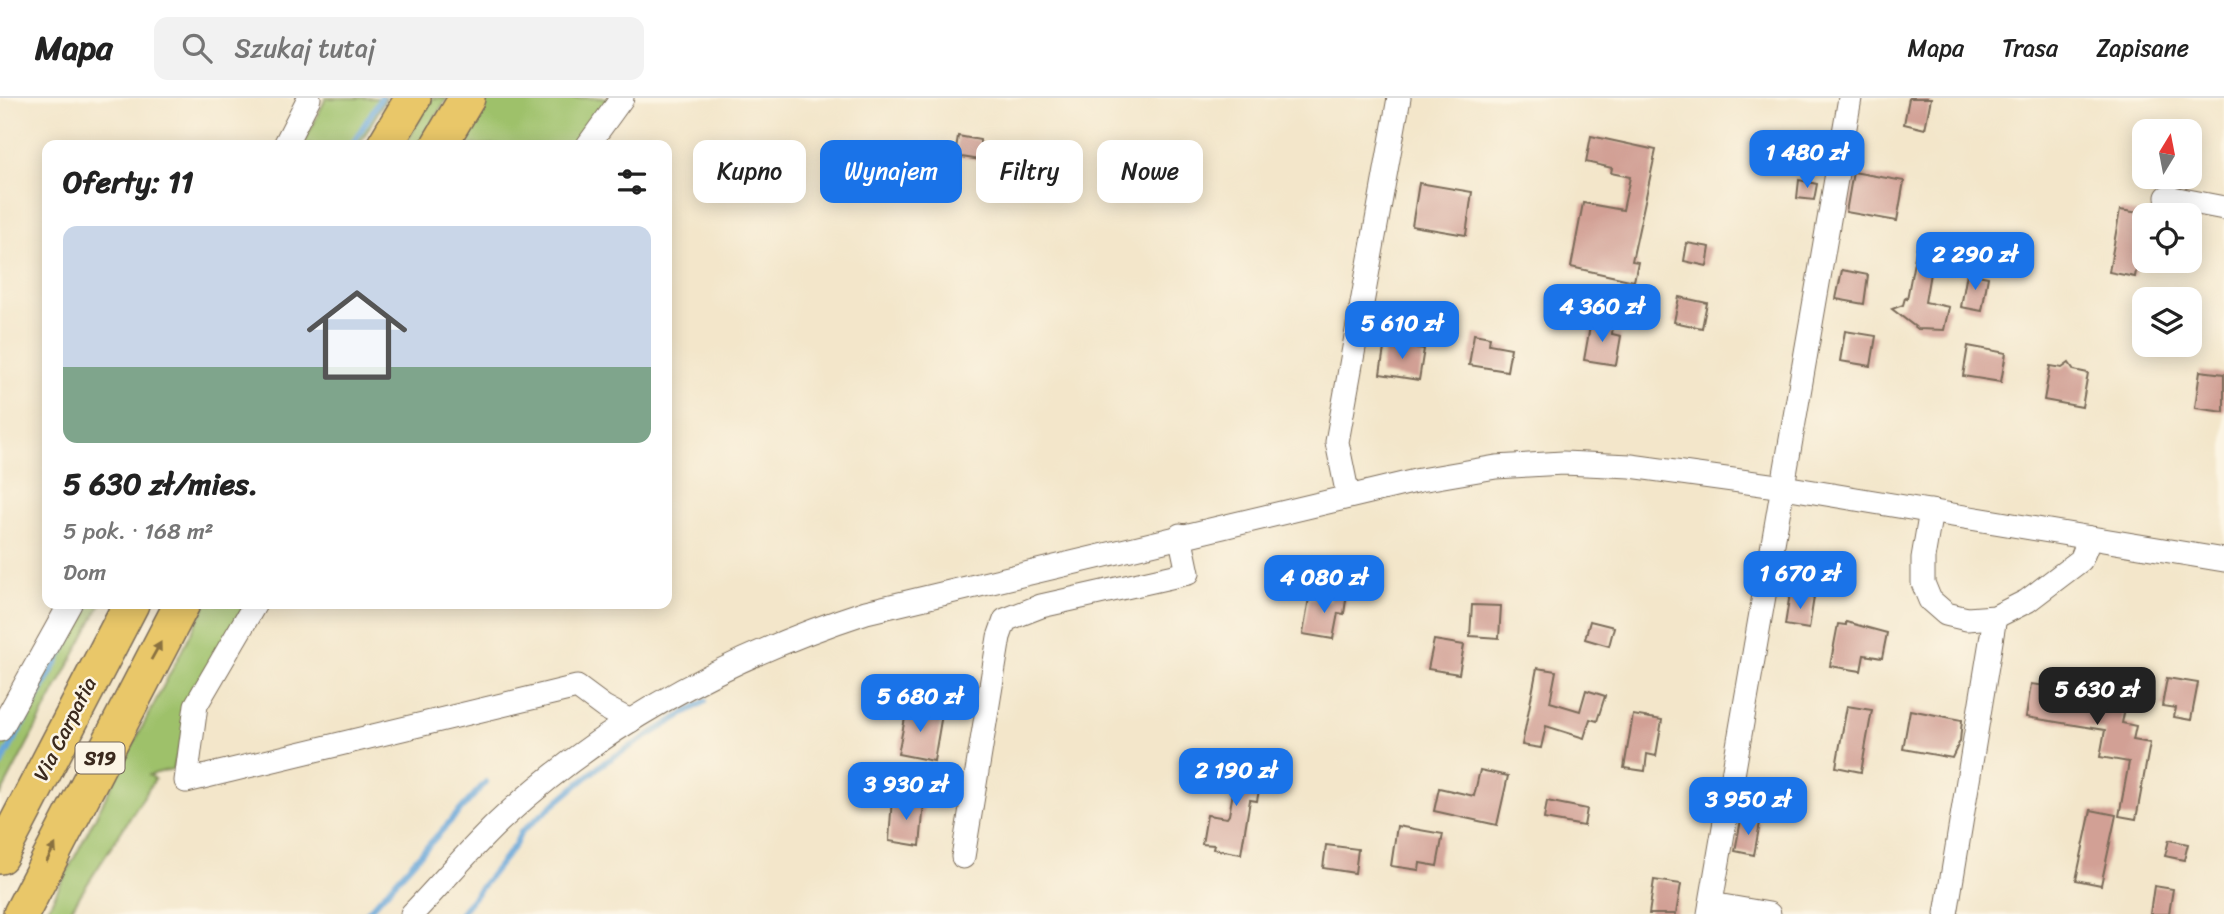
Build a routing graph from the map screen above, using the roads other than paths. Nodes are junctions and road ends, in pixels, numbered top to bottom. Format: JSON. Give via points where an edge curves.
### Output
{"nodes":[{"id":1,"x":309,"y":98,"type":"edge"},
{"id":2,"x":413,"y":98,"type":"edge"},
{"id":3,"x":467,"y":98,"type":"edge"},
{"id":4,"x":622,"y":98,"type":"edge"},
{"id":5,"x":1399,"y":98,"type":"edge"},
{"id":6,"x":1850,"y":98,"type":"edge"},
{"id":7,"x":288,"y":140,"type":"edge"},
{"id":8,"x":388,"y":140,"type":"edge"},
{"id":9,"x":442,"y":140,"type":"edge"},
{"id":10,"x":593,"y":140,"type":"edge"},
{"id":11,"x":2167,"y":197,"type":"dead end"},
{"id":12,"x":2224,"y":208,"type":"edge"},
{"id":13,"x":1784,"y":487,"type":"junction"},
{"id":14,"x":1348,"y":496,"type":"junction"},
{"id":15,"x":1931,"y":512,"type":"junction"},
{"id":16,"x":1180,"y":536,"type":"junction"},
{"id":17,"x":2090,"y":538,"type":"junction"},
{"id":18,"x":2224,"y":560,"type":"edge"},
{"id":19,"x":67,"y":609,"type":"edge"},
{"id":20,"x":128,"y":609,"type":"edge"},
{"id":21,"x":179,"y":609,"type":"edge"},
{"id":22,"x":252,"y":609,"type":"edge"},
{"id":23,"x":1995,"y":617,"type":"junction"},
{"id":24,"x":630,"y":721,"type":"junction"},
{"id":25,"x":0,"y":730,"type":"edge"},
{"id":26,"x":0,"y":856,"type":"edge"},
{"id":27,"x":963,"y":858,"type":"dead end"},
{"id":28,"x":1710,"y":909,"type":"edge"},
{"id":29,"x":21,"y":914,"type":"edge"},
{"id":30,"x":412,"y":914,"type":"edge"},
{"id":31,"x":1769,"y":914,"type":"edge"},
{"id":32,"x":1947,"y":914,"type":"edge"}],
"edges":[{"from":1,"to":7,"type":"street"},
{"from":2,"to":8,"type":"highway"},
{"from":3,"to":9,"type":"highway"},
{"from":4,"to":10,"type":"street"},
{"from":5,"to":14,"type":"street","via":[[1337,442]]},
{"from":6,"to":13,"type":"street"},
{"from":11,"to":12,"type":"street"},
{"from":13,"to":14,"type":"street","via":[[1630,466],[1563,463],[1496,467]]},
{"from":13,"to":15,"type":"street"},
{"from":13,"to":28,"type":"street"},
{"from":14,"to":16,"type":"street"},
{"from":15,"to":17,"type":"street"},
{"from":15,"to":23,"type":"street","via":[[1923,558],[1923,583],[1930,600],[1945,614],[1967,619]]},
{"from":16,"to":24,"type":"street","via":[[866,612],[797,634],[702,677]]},
{"from":16,"to":27,"type":"street","via":[[1188,573],[1041,606],[1005,620]]},
{"from":17,"to":18,"type":"street"},
{"from":17,"to":23,"type":"street","via":[[2081,559],[2027,601]]},
{"from":19,"to":25,"type":"street"},
{"from":20,"to":26,"type":"highway","name":"Via Carpatia","number":"S19"},
{"from":29,"to":21,"type":"highway","number":"S19","one_way":true},
{"from":22,"to":24,"type":"street","via":[[196,705],[186,781],[577,687]]},
{"from":23,"to":32,"type":"street"},
{"from":24,"to":30,"type":"street","via":[[549,778],[502,819]]},
{"from":28,"to":31,"type":"street"}]}
